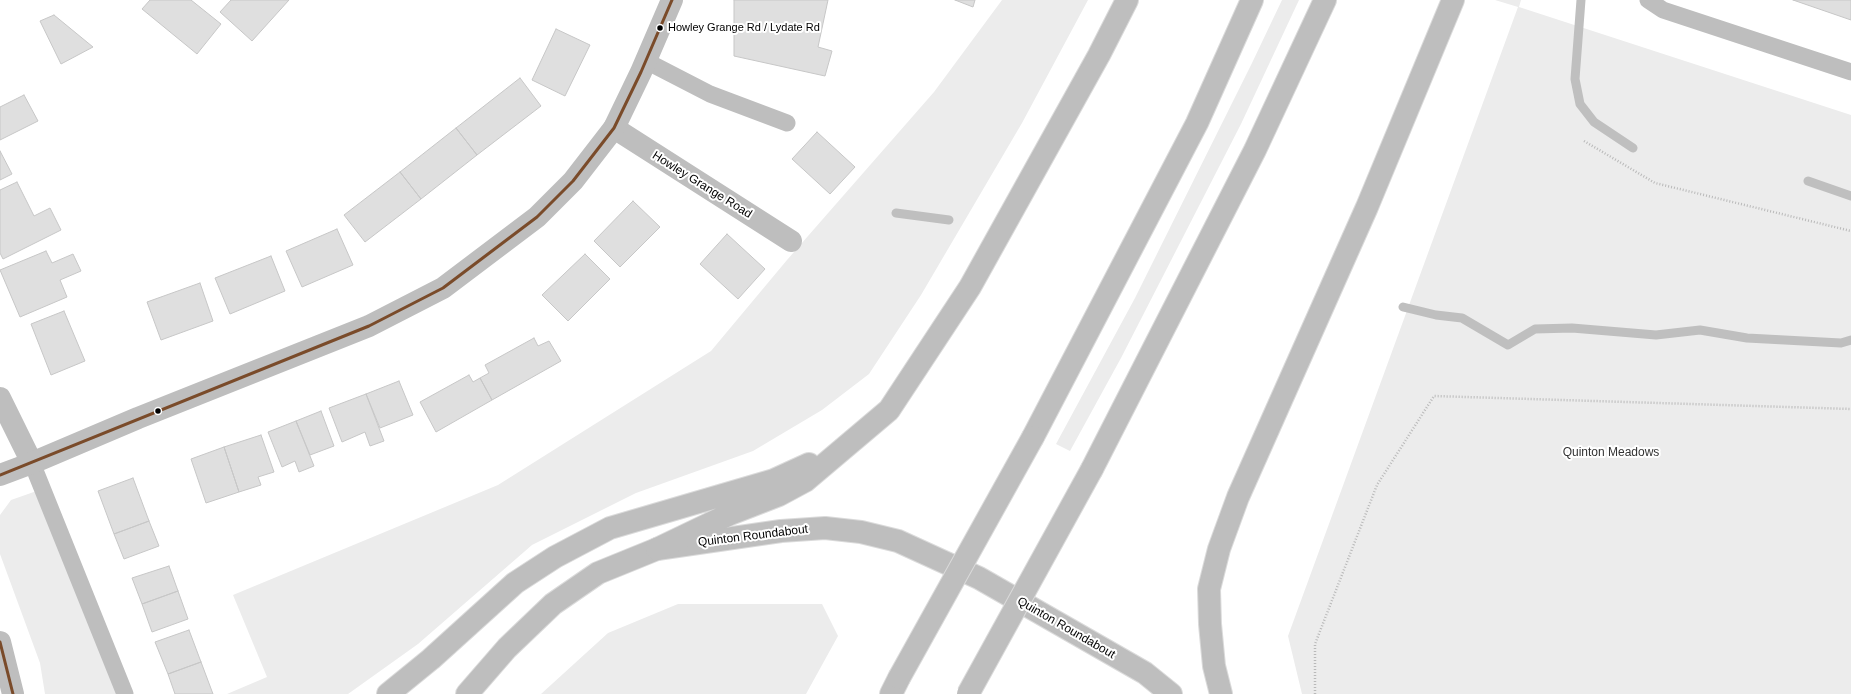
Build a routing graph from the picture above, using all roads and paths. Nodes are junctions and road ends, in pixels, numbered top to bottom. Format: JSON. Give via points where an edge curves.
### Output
{"nodes":[{"id":1,"x":672,"y":0,"type":"edge"},
{"id":2,"x":1127,"y":0,"type":"edge"},
{"id":3,"x":1252,"y":0,"type":"edge"},
{"id":4,"x":1325,"y":0,"type":"edge"},
{"id":5,"x":1453,"y":0,"type":"edge"},
{"id":6,"x":1648,"y":0,"type":"edge"},
{"id":7,"x":646,"y":62,"type":"junction"},
{"id":8,"x":1851,"y":72,"type":"edge"},
{"id":9,"x":787,"y":123,"type":"dead end"},
{"id":10,"x":614,"y":128,"type":"junction"},
{"id":11,"x":1584,"y":141,"type":"dead end"},
{"id":12,"x":1851,"y":231,"type":"edge"},
{"id":13,"x":791,"y":241,"type":"dead end"},
{"id":14,"x":0,"y":398,"type":"edge"},
{"id":15,"x":1851,"y":409,"type":"edge"},
{"id":16,"x":836,"y":453,"type":"junction"},
{"id":17,"x":32,"y":463,"type":"junction"},
{"id":18,"x":0,"y":475,"type":"edge"},
{"id":19,"x":657,"y":549,"type":"junction"},
{"id":20,"x":0,"y":642,"type":"edge"},
{"id":21,"x":895,"y":686,"type":"edge"},
{"id":22,"x":467,"y":693,"type":"edge"},
{"id":23,"x":13,"y":694,"type":"edge"},
{"id":24,"x":126,"y":694,"type":"edge"},
{"id":25,"x":388,"y":694,"type":"edge"},
{"id":26,"x":968,"y":694,"type":"edge"},
{"id":27,"x":1172,"y":694,"type":"edge"},
{"id":28,"x":1222,"y":694,"type":"edge"},
{"id":29,"x":1315,"y":694,"type":"edge"}],
"edges":[{"from":1,"to":7,"type":"main road"},
{"from":2,"to":16,"type":"main road","via":[[970,287],[889,410]]},
{"from":3,"to":21,"type":"main road","bridge":true,"via":[[1197,123],[1033,437]]},
{"from":4,"to":26,"type":"main road","bridge":true,"via":[[1255,150],[1092,469]]},
{"from":5,"to":28,"type":"main road","via":[[1367,207],[1238,497],[1219,549],[1209,589],[1214,666]]},
{"from":6,"to":8,"type":"lane","via":[[1663,10]]},
{"from":7,"to":9,"type":"lane","via":[[710,94]]},
{"from":7,"to":10,"type":"main road"},
{"from":10,"to":13,"type":"main road","name":"Howley Grange Road"},
{"from":10,"to":17,"type":"main road","via":[[573,181],[538,217],[443,288],[369,326]]},
{"from":11,"to":12,"type":"path","via":[[1655,183]]},
{"from":14,"to":17,"type":"main road"},
{"from":15,"to":29,"type":"path","via":[[1434,396],[1377,484],[1315,644]]},
{"from":16,"to":19,"type":"main road","via":[[805,481],[779,495],[730,514]]},
{"from":16,"to":25,"type":"main road","via":[[774,480],[610,528],[555,557],[515,583]]},
{"from":17,"to":18,"type":"main road"},
{"from":17,"to":24,"type":"lane"},
{"from":19,"to":22,"type":"main road","name":"Quinton Roundabout","via":[[598,573],[553,604],[507,648]]},
{"from":19,"to":27,"type":"main road","name":"Quinton Roundabout","via":[[781,530],[825,528],[861,532],[898,541],[979,578],[1080,634],[1145,673]]},
{"from":20,"to":23,"type":"main road"}]}
